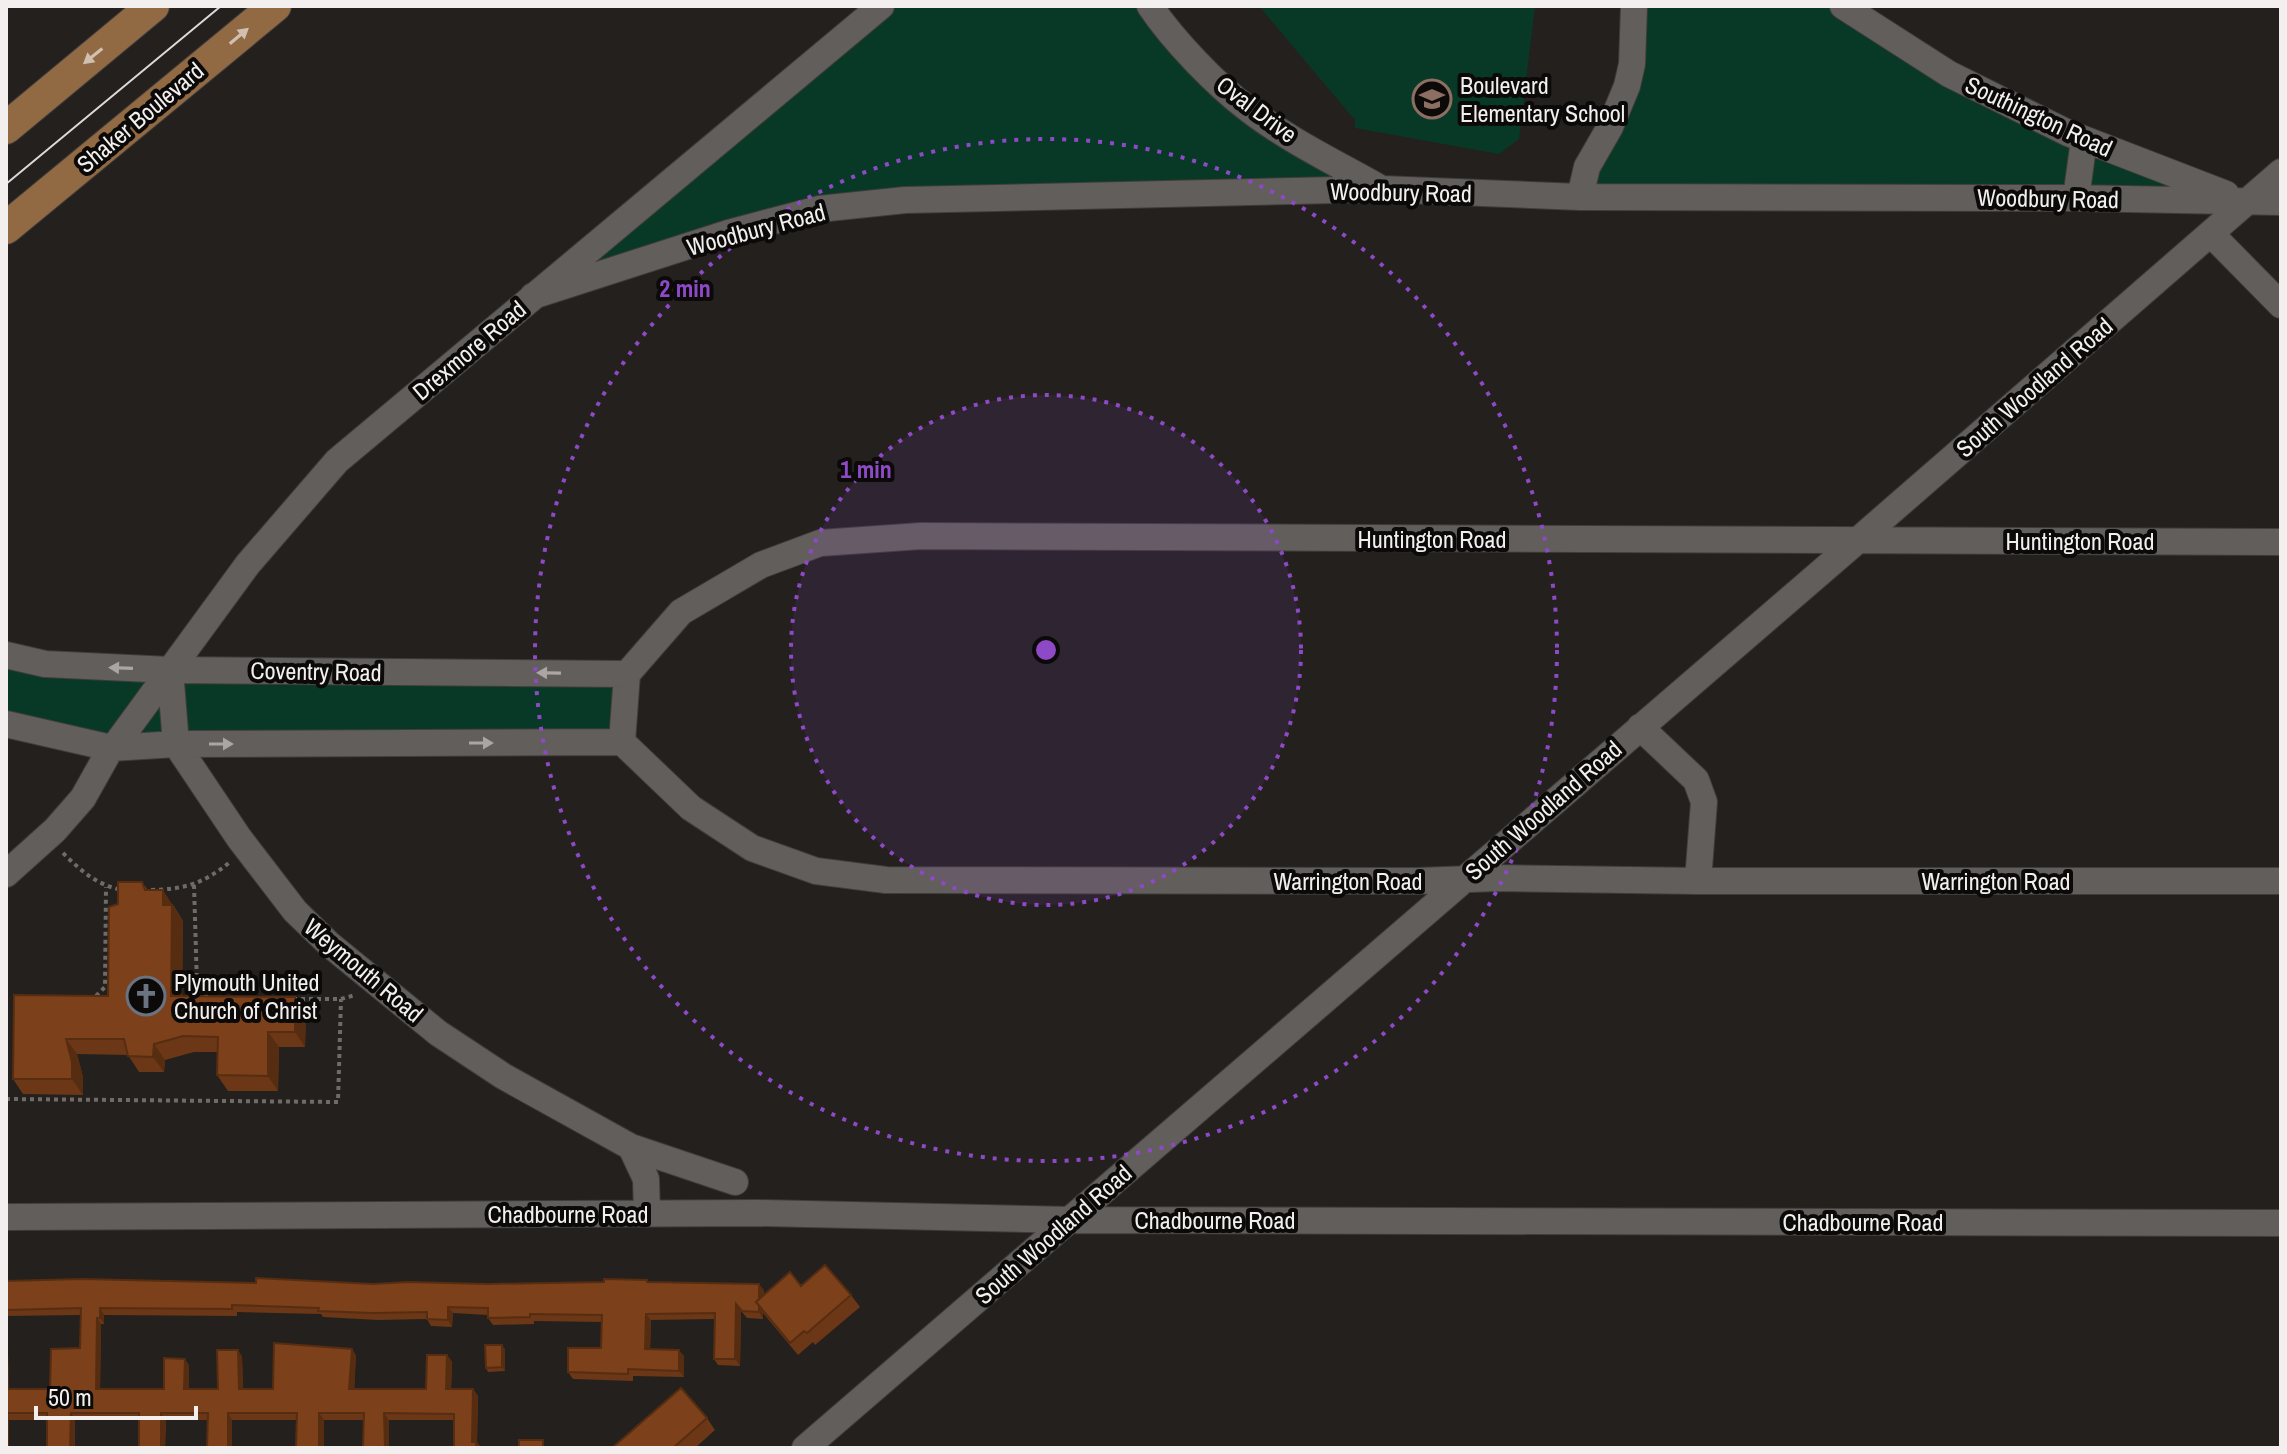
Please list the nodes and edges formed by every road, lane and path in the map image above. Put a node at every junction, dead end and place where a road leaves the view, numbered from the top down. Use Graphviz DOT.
graph roads {
  1 [pos="153,6"];
  2 [pos="275,6"];
  3 [pos="881,6"];
  4 [pos="1150,6"];
  5 [pos="1634,6"];
  6 [pos="1843,6"];
  7 [pos="6,128"];
  8 [pos="2084,140"];
  9 [pos="2281,172"];
  10 [pos="1382,189"];
  11 [pos="1580,197"];
  12 [pos="2076,198"];
  13 [pos="2247,202"];
  14 [pos="2281,202"];
  15 [pos="6,228"];
  16 [pos="2211,234"];
  17 [pos="533,296"];
  18 [pos="2281,305"];
  19 [pos="1857,541"];
  20 [pos="2281,542"];
  21 [pos="6,655"];
  22 [pos="170,670"];
  23 [pos="627,674"];
  24 [pos="6,724"];
  25 [pos="1640,727"];
  26 [pos="622,742"];
  27 [pos="176,744"];
  28 [pos="113,748"];
  29 [pos="61,852"];
  30 [pos="230,862"];
  31 [pos="6,874"];
  32 [pos="1461,881"];
  33 [pos="1698,881"];
  34 [pos="2281,881"];
  35 [pos="194,885"];
  36 [pos="106,887"];
  37 [pos="126,891"];
  38 [pos="141,891"];
  39 [pos="355,995"];
  40 [pos="283,999"];
  41 [pos="341,999"];
  42 [pos="89,1000"];
  43 [pos="210,1000"];
  44 [pos="6,1099"];
  45 [pos="631,1147"];
  46 [pos="735,1182"];
  47 [pos="647,1214"];
  48 [pos="6,1217"];
  49 [pos="1070,1220"];
  50 [pos="2281,1223"];
  51 [pos="805,1448"];
  1 -- 7 [label="main road, one-way"];
  15 -- 2 [label="main road, Shaker Boulevard, one-way"];
  3 -- 17 [label="street, Drexmore Road"];
  4 -- 10 [label="street, Oval Drive"];
  5 -- 11 [label="street"];
  6 -- 8 [label="street, Southington Road"];
  8 -- 12 [label="street"];
  8 -- 13 [label="street, Southington Road"];
  9 -- 13 [label="street, South Woodland Road"];
  10 -- 11 [label="street, Woodbury Road"];
  10 -- 17 [label="street, Woodbury Road"];
  11 -- 12 [label="street, Woodbury Road"];
  12 -- 13 [label="street, Woodbury Road"];
  13 -- 14 [label="street, Woodbury Road"];
  13 -- 16 [label="street, South Woodland Road"];
  16 -- 18 [label="street"];
  16 -- 19 [label="street, South Woodland Road"];
  17 -- 22 [label="street, Drexmore Road"];
  19 -- 20 [label="street, Huntington Road"];
  19 -- 23 [label="street, Huntington Road"];
  19 -- 25 [label="street, South Woodland Road"];
  22 -- 21 [label="street, Coventry Road, one-way"];
  23 -- 22 [label="street, Coventry Road, one-way"];
  22 -- 27 [label="street, Weymouth Road"];
  22 -- 28 [label="street, Drexmore Road"];
  23 -- 26 [label="street"];
  24 -- 28 [label="street"];
  25 -- 32 [label="street, South Woodland Road"];
  25 -- 33 [label="street"];
  27 -- 26 [label="street, one-way"];
  26 -- 32 [label="street, Warrington Road"];
  27 -- 28 [label="street"];
  27 -- 45 [label="street, Weymouth Road"];
  28 -- 31 [label="street, Drexmore Road"];
  29 -- 36 [label="path"];
  30 -- 35 [label="path"];
  32 -- 33 [label="street, Warrington Road"];
  32 -- 49 [label="street, South Woodland Road"];
  33 -- 34 [label="street, Warrington Road"];
  35 -- 38 [label="path"];
  35 -- 43 [label="path"];
  36 -- 37 [label="path"];
  36 -- 42 [label="path"];
  39 -- 41 [label="path"];
  40 -- 41 [label="path"];
  41 -- 44 [label="path"];
  45 -- 46 [label="street, Weymouth Road"];
  45 -- 47 [label="street"];
  47 -- 48 [label="street, Chadbourne Road"];
  47 -- 49 [label="street, Chadbourne Road"];
  49 -- 50 [label="street, Chadbourne Road"];
  49 -- 51 [label="street, South Woodland Road"];
}
